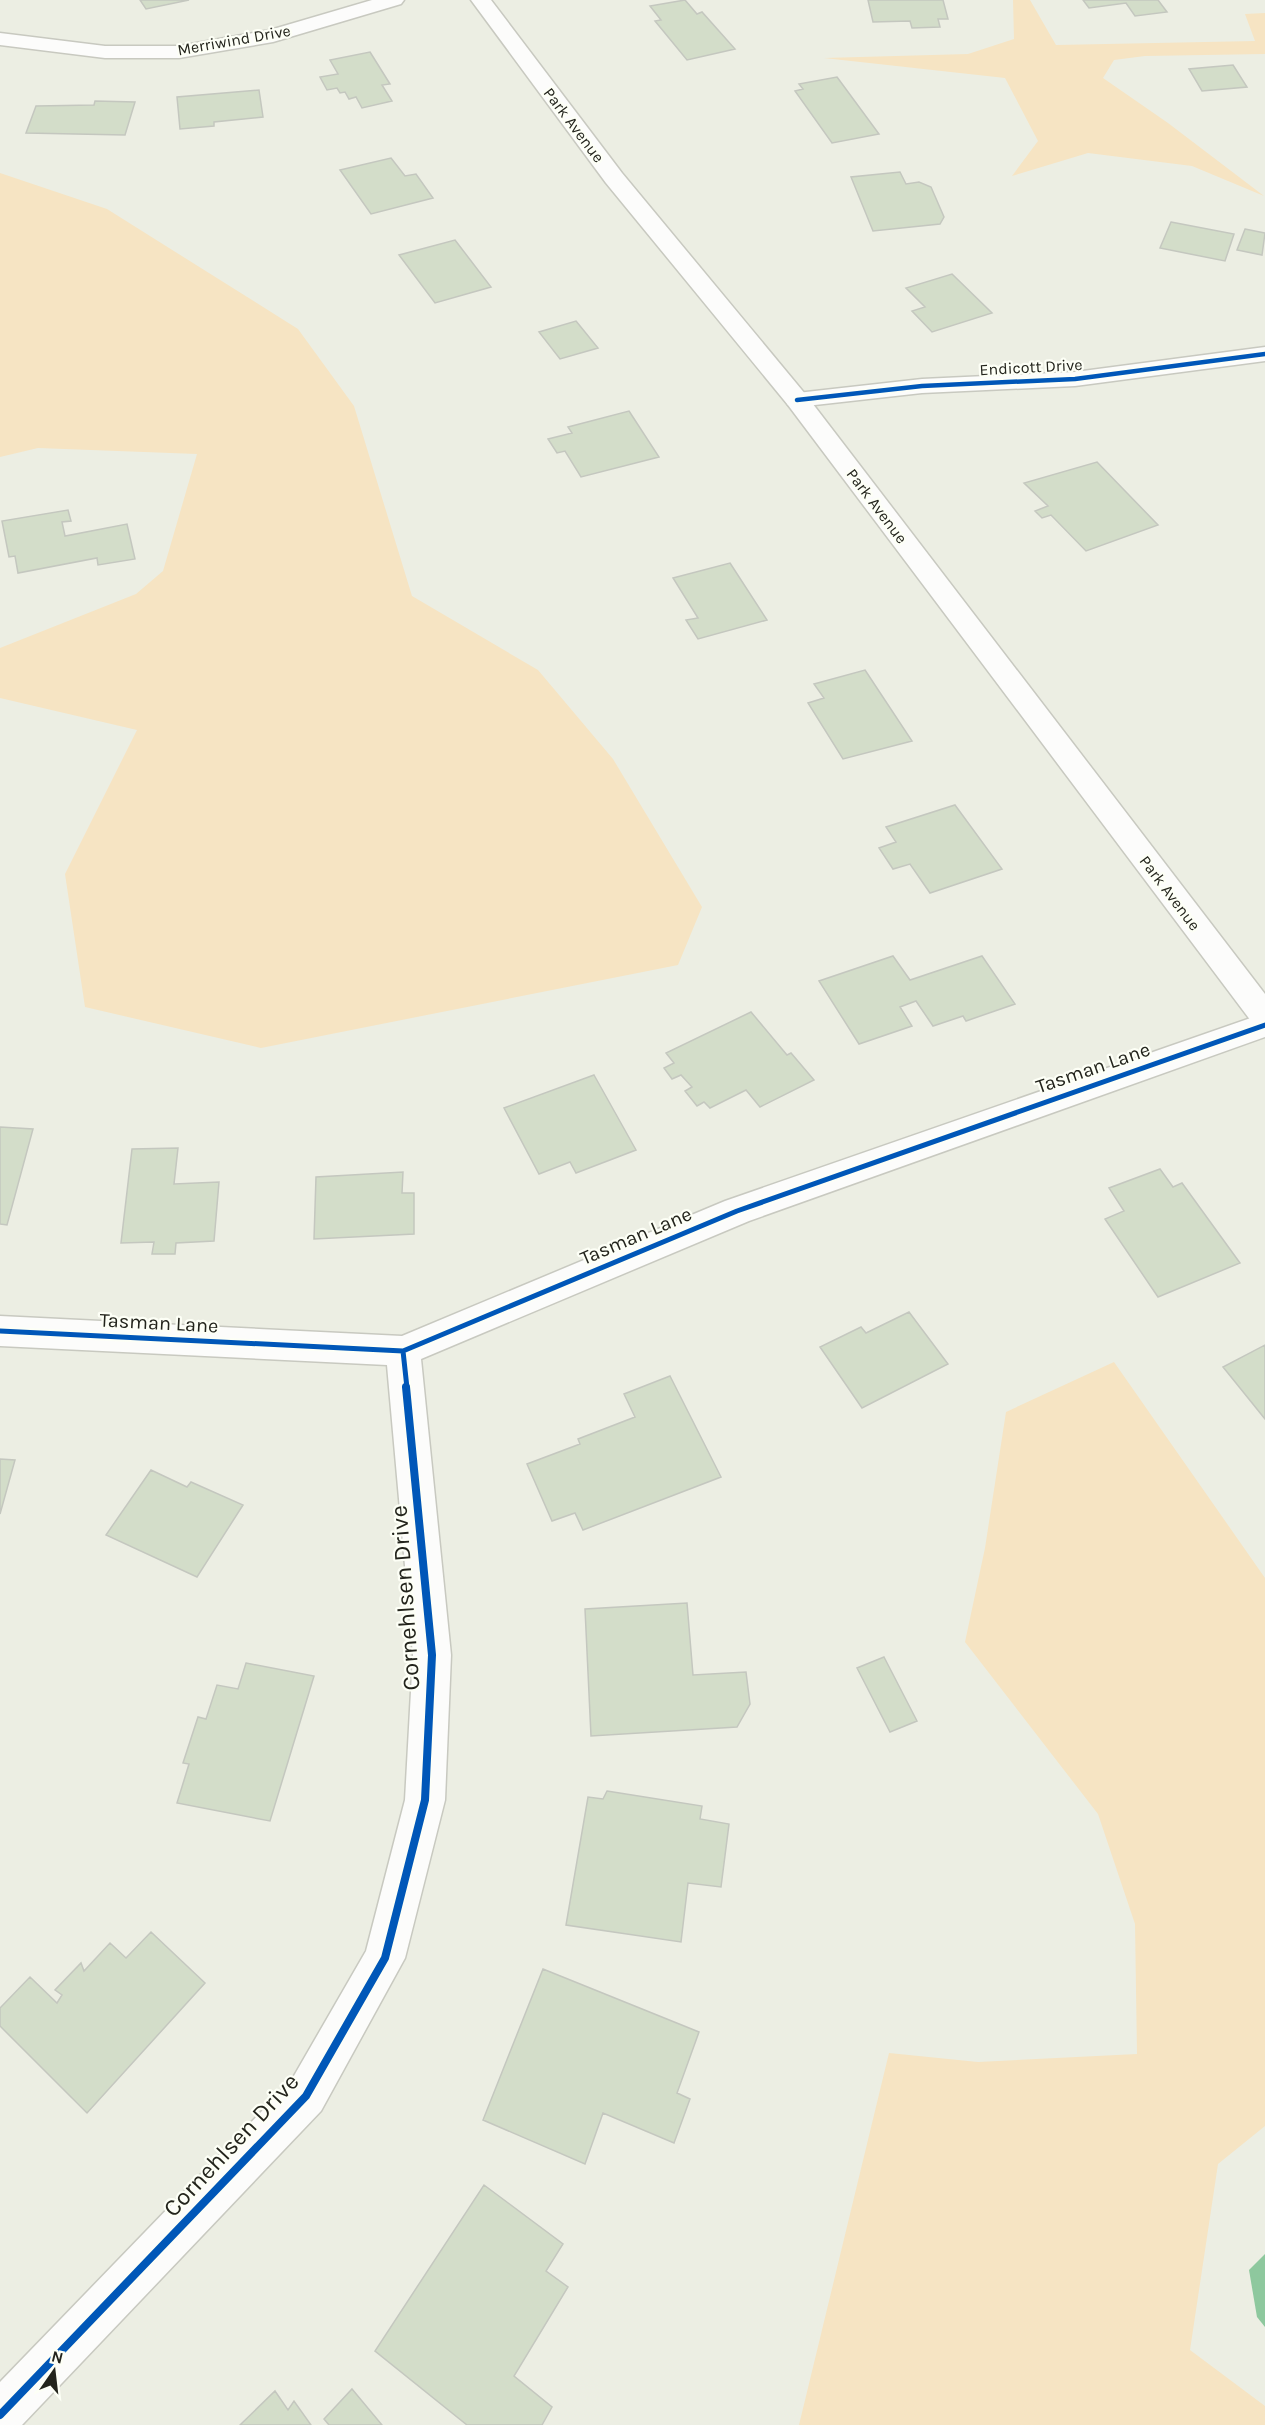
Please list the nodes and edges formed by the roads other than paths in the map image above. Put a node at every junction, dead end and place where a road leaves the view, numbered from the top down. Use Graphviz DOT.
graph roads {
  1 [pos="394,0"];
  2 [pos="481,0"];
  3 [pos="0,39"];
  4 [pos="1265,354"];
  5 [pos="797,400"];
  6 [pos="1265,1017"];
  7 [pos="1265,1025"];
  8 [pos="0,1331"];
  9 [pos="403,1351"];
  10 [pos="0,2415"];
  1 -- 3 [label="street, Merriwind Drive"];
  2 -- 5 [label="street, Park Avenue"];
  4 -- 5 [label="street, Endicott Drive"];
  5 -- 6 [label="street, Park Avenue"];
  7 -- 9 [label="street, Tasman Lane"];
  8 -- 9 [label="street, Tasman Lane"];
  9 -- 10 [label="street, Cornehlsen Drive"];
}
